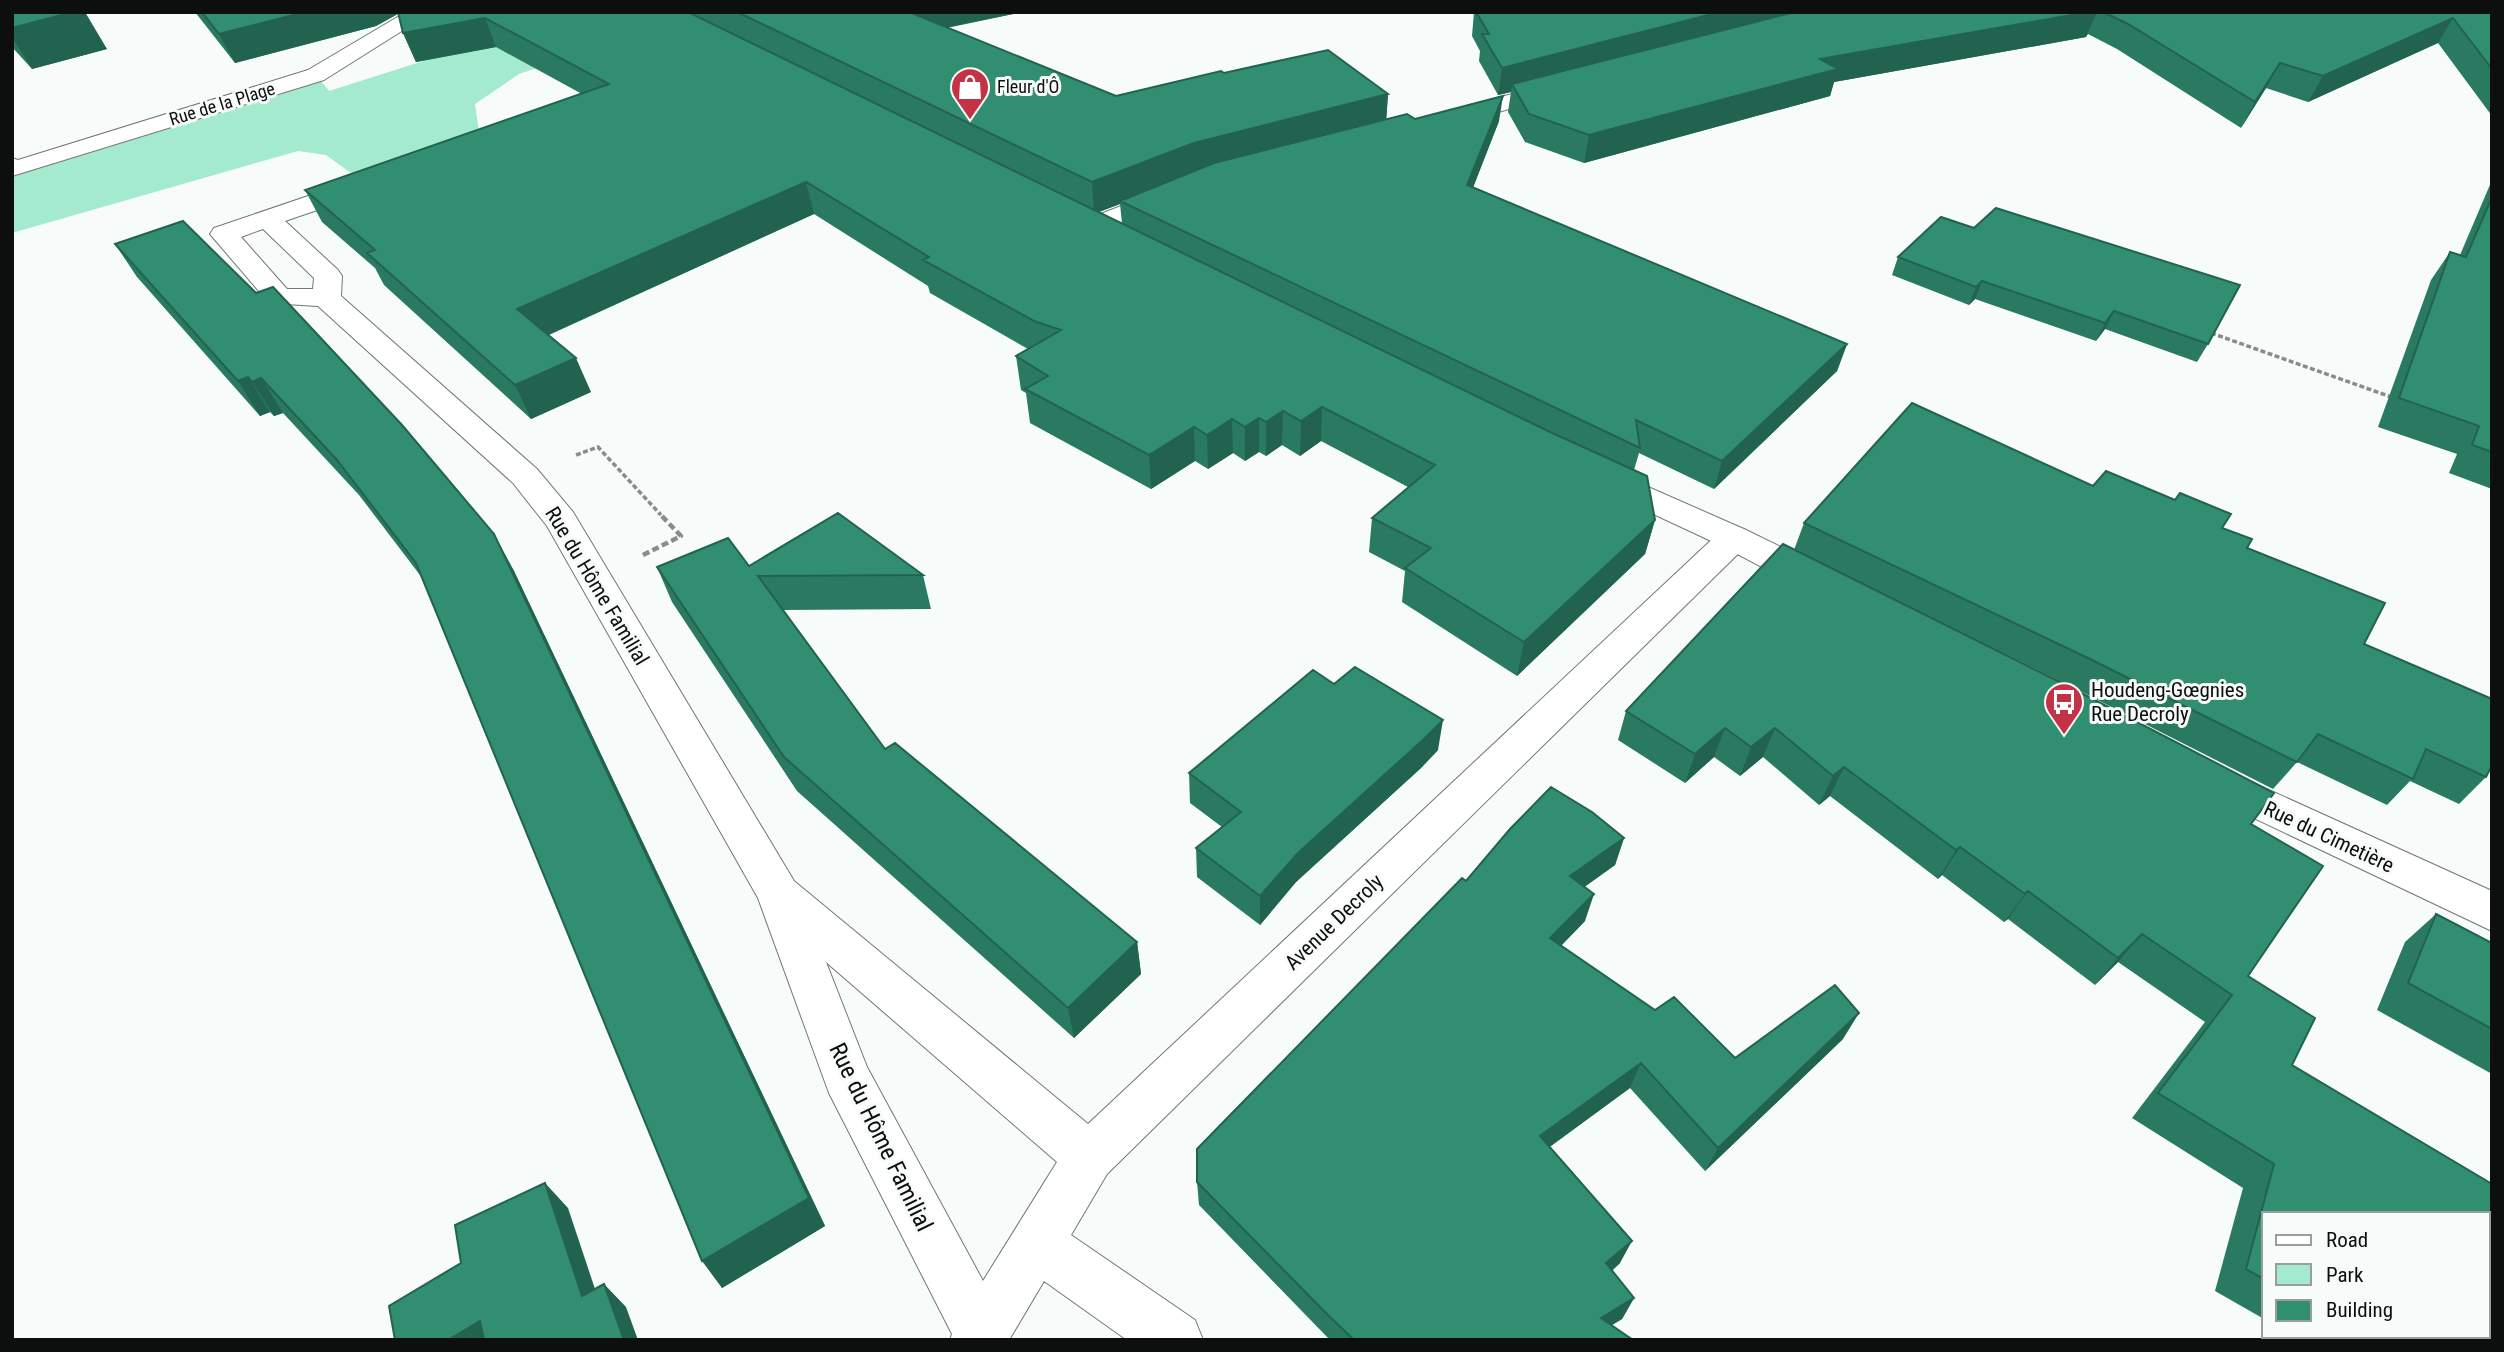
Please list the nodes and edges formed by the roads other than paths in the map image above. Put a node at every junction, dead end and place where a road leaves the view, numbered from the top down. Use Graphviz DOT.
graph roads {
  1 [pos="422,12"];
  2 [pos="1577,84"];
  3 [pos="1428,124"];
  4 [pos="13,168"];
  5 [pos="1192,187"];
  6 [pos="320,200"];
  7 [pos="267,218"];
  8 [pos="1131,245"];
  9 [pos="326,298"];
  10 [pos="1579,467"];
  11 [pos="1734,538"];
  12 [pos="1849,596"];
  13 [pos="2189,768"];
  14 [pos="778,894"];
  15 [pos="2492,912"];
  16 [pos="1089,1157"];
  17 [pos="1036,1242"];
  18 [pos="980,1337"];
  19 [pos="1175,1340"];
  1 -- 4 [label="street, Rue de la Plage"];
  2 -- 3 [label="street"];
  5 -- 8 [label="street"];
  6 -- 7 [label="street"];
  7 -- 9 [label="street"];
  7 -- 9 [label="street"];
  9 -- 14 [label="street, Rue du Hôme Familial"];
  10 -- 11 [label="street"];
  11 -- 12 [label="street"];
  11 -- 16 [label="street, Avenue Decroly"];
  13 -- 15 [label="street, Rue du Cimetière"];
  14 -- 16 [label="street, Rue du Hôme Familial"];
  14 -- 18 [label="street, Rue du Hôme Familial"];
  16 -- 17 [label="street, Avenue Decroly"];
  17 -- 18 [label="street, Avenue Decroly"];
  17 -- 19 [label="street"];
}
